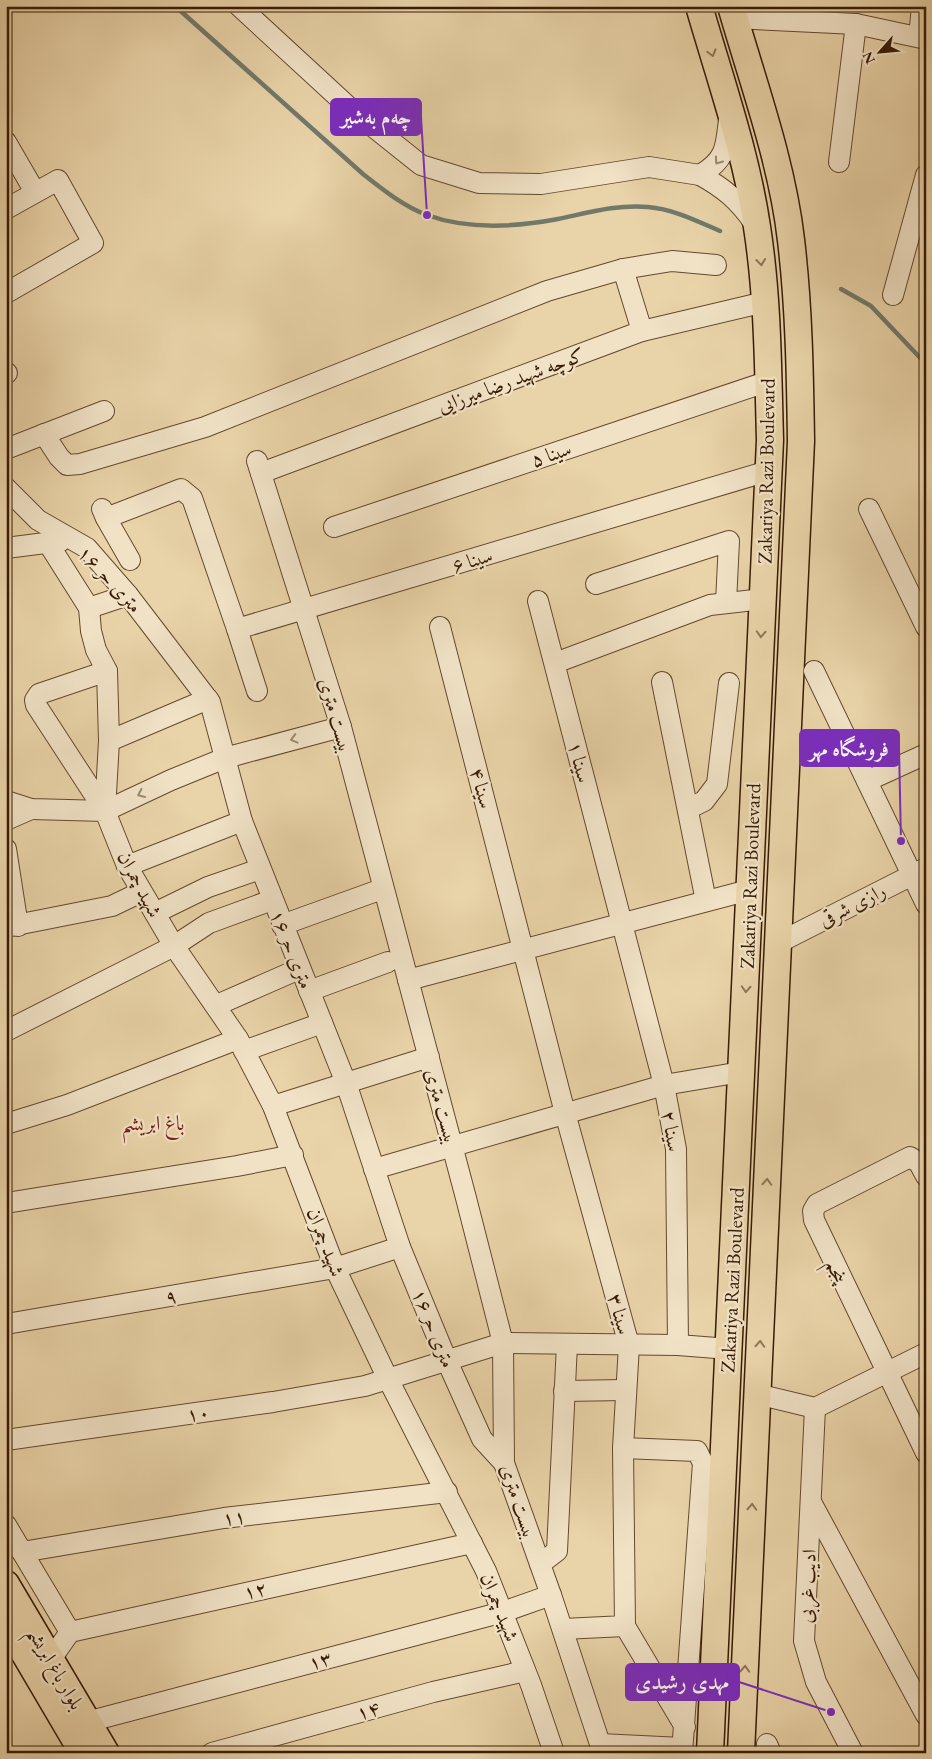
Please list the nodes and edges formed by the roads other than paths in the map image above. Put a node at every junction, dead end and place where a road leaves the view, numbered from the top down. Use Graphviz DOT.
graph roads {
  1 [pos="239,6"];
  2 [pos="699,6"];
  3 [pos="922,6"];
  4 [pos="733,12"];
  5 [pos="851,18"];
  6 [pos="922,38"];
  7 [pos="730,115"];
  8 [pos="6,142"];
  9 [pos="839,162"];
  10 [pos="926,174"];
  11 [pos="700,175"];
  12 [pos="35,192"];
  13 [pos="6,209"];
  14 [pos="757,227"];
  15 [pos="716,265"];
  16 [pos="623,269"];
  17 [pos="6,293"];
  18 [pos="894,295"];
  19 [pos="765,302"];
  20 [pos="642,331"];
  21 [pos="769,381"];
  22 [pos="104,411"];
  23 [pos="44,434"];
  24 [pos="6,448"];
  25 [pos="259,467"];
  26 [pos="768,471"];
  27 [pos="6,488"];
  28 [pos="869,509"];
  29 [pos="334,527"];
  30 [pos="73,540"];
  31 [pos="48,543"];
  32 [pos="6,548"];
  33 [pos="130,560"];
  34 [pos="596,584"];
  35 [pos="128,595"];
  36 [pos="762,599"];
  37 [pos="538,601"];
  38 [pos="726,603"];
  39 [pos="89,608"];
  40 [pos="304,610"];
  41 [pos="440,627"];
  42 [pos="926,627"];
  43 [pos="237,629"];
  44 [pos="555,663"];
  45 [pos="107,671"];
  46 [pos="814,671"];
  47 [pos="662,682"];
  48 [pos="729,683"];
  49 [pos="257,691"];
  50 [pos="208,699"];
  51 [pos="341,727"];
  52 [pos="109,741"];
  53 [pos="926,754"];
  54 [pos="225,758"];
  55 [pos="867,782"];
  56 [pos="6,801"];
  57 [pos="31,809"];
  58 [pos="688,809"];
  59 [pos="105,811"];
  60 [pos="6,820"];
  61 [pos="242,821"];
  62 [pos="6,849"];
  63 [pos="127,866"];
  64 [pos="260,869"];
  65 [pos="918,872"];
  66 [pos="382,889"];
  67 [pos="749,890"];
  68 [pos="142,892"];
  69 [pos="272,900"];
  70 [pos="706,901"];
  71 [pos="926,904"];
  72 [pos="155,913"];
  73 [pos="621,924"];
  74 [pos="282,925"];
  75 [pos="12,927"];
  76 [pos="748,941"];
  77 [pos="778,943"];
  78 [pos="174,946"];
  79 [pos="524,950"];
  80 [pos="388,962"];
  81 [pos="299,968"];
  82 [pos="408,980"];
  83 [pos="308,991"];
  84 [pos="217,1005"];
  85 [pos="322,1023"];
  86 [pos="6,1031"];
  87 [pos="241,1045"];
  88 [pos="429,1057"];
  89 [pos="741,1072"];
  90 [pos="346,1083"];
  91 [pos="664,1085"];
  92 [pos="272,1106"];
  93 [pos="565,1113"];
  94 [pos="6,1124"];
  95 [pos="452,1144"];
  96 [pos="293,1155"];
  97 [pos="374,1169"];
  98 [pos="926,1176"];
  99 [pos="6,1202"];
  100 [pos="400,1247"];
  101 [pos="335,1268"];
  102 [pos="6,1324"];
  103 [pos="502,1343"];
  104 [pos="567,1344"];
  105 [pos="629,1345"];
  106 [pos="678,1345"];
  107 [pos="729,1349"];
  108 [pos="926,1353"];
  109 [pos="447,1361"];
  110 [pos="886,1374"];
  111 [pos="388,1379"];
  112 [pos="625,1390"];
  113 [pos="564,1391"];
  114 [pos="758,1394"];
  115 [pos="815,1408"];
  116 [pos="6,1440"];
  117 [pos="623,1448"];
  118 [pos="926,1453"];
  119 [pos="504,1463"];
  120 [pos="712,1486"];
  121 [pos="447,1492"];
  122 [pos="811,1502"];
  123 [pos="6,1525"];
  124 [pos="472,1543"];
  125 [pos="22,1552"];
  126 [pos="540,1564"];
  127 [pos="6,1584"];
  128 [pos="551,1595"];
  129 [pos="502,1612"];
  130 [pos="6,1622"];
  131 [pos="625,1626"];
  132 [pos="563,1629"];
  133 [pos="70,1632"];
  134 [pos="525,1671"];
  135 [pos="51,1672"];
  136 [pos="75,1713"];
  137 [pos="926,1715"];
  138 [pos="684,1727"];
  139 [pos="711,1741"];
  140 [pos="601,1748"];
  141 [pos="682,1751"];
  142 [pos="83,1753"];
  143 [pos="106,1753"];
  144 [pos="212,1753"];
  145 [pos="554,1753"];
  146 [pos="741,1753"];
  147 [pos="853,1753"];
  1 -- 11 [label="street"];
  2 -- 7 [label="main road, Zakariya Razi Boulevard, one-way"];
  3 -- 6 [label="street"];
  4 -- 5 [label="street"];
  4 -- 77 [label="main road, Zakariya Razi Boulevard"];
  5 -- 6 [label="street"];
  5 -- 9 [label="street"];
  7 -- 11 [label="street, one-way"];
  7 -- 14 [label="main road, Zakariya Razi Boulevard"];
  8 -- 12 [label="street"];
  10 -- 18 [label="street"];
  11 -- 14 [label="street"];
  12 -- 13 [label="street"];
  12 -- 17 [label="street"];
  14 -- 19 [label="main road, Zakariya Razi Boulevard, one-way"];
  15 -- 16 [label="street"];
  16 -- 20 [label="street"];
  16 -- 23 [label="street"];
  19 -- 20 [label="street, کوچه شهید رضا میرزایی"];
  19 -- 21 [label="main road, Zakariya Razi Boulevard"];
  20 -- 25 [label="street, کوچه شهید رضا میرزایی"];
  21 -- 26 [label="main road, Zakariya Razi Boulevard"];
  21 -- 29 [label="street, سینا ۵"];
  22 -- 23 [label="street"];
  23 -- 24 [label="street"];
  25 -- 40 [label="street, بیست متری"];
  26 -- 36 [label="main road, Zakariya Razi Boulevard"];
  26 -- 40 [label="street, سینا ۶"];
  27 -- 30 [label="street, ۱۶ متری حر"];
  28 -- 42 [label="street"];
  30 -- 31 [label="street"];
  30 -- 35 [label="street, ۱۶ متری حر"];
  31 -- 32 [label="street"];
  31 -- 39 [label="street"];
  33 -- 43 [label="street"];
  34 -- 38 [label="street"];
  35 -- 39 [label="street"];
  35 -- 50 [label="street, ۱۶ متری حر"];
  36 -- 38 [label="street"];
  36 -- 67 [label="main road, Zakariya Razi Boulevard, one-way"];
  37 -- 44 [label="street, ۱ سینا"];
  38 -- 44 [label="street"];
  39 -- 45 [label="street"];
  40 -- 43 [label="street, سینا ۶"];
  40 -- 51 [label="street, بیست متری"];
  41 -- 79 [label="street, سینا ۴"];
  43 -- 49 [label="street"];
  44 -- 73 [label="street, ۱ سینا"];
  45 -- 52 [label="street"];
  45 -- 59 [label="street"];
  46 -- 55 [label="street"];
  47 -- 58 [label="street"];
  48 -- 58 [label="street"];
  50 -- 52 [label="street"];
  50 -- 54 [label="street, ۱۶ متری حر"];
  51 -- 54 [label="street, one-way"];
  51 -- 66 [label="street, بیست متری"];
  52 -- 59 [label="street"];
  53 -- 55 [label="street"];
  54 -- 59 [label="street, one-way"];
  54 -- 61 [label="street, ۱۶ متری حر"];
  55 -- 65 [label="street"];
  56 -- 57 [label="street"];
  57 -- 59 [label="street"];
  57 -- 60 [label="street"];
  58 -- 70 [label="street"];
  59 -- 63 [label="street, شهید چمران"];
  61 -- 63 [label="street"];
  61 -- 64 [label="street, ۱۶ متری حر"];
  62 -- 75 [label="street"];
  63 -- 68 [label="street, شهید چمران"];
  64 -- 69 [label="street, ۱۶ متری حر"];
  64 -- 72 [label="street"];
  65 -- 71 [label="street"];
  65 -- 77 [label="street, رازی شرقی"];
  66 -- 74 [label="street"];
  66 -- 82 [label="street, بیست متری"];
  67 -- 70 [label="street"];
  67 -- 76 [label="main road, Zakariya Razi Boulevard"];
  68 -- 72 [label="street, شهید چمران"];
  68 -- 75 [label="street"];
  69 -- 74 [label="street, ۱۶ متری حر"];
  69 -- 78 [label="street"];
  70 -- 73 [label="street"];
  72 -- 78 [label="street, شهید چمران"];
  73 -- 79 [label="street"];
  73 -- 91 [label="street, سینا ۲"];
  74 -- 81 [label="street, ۱۶ متری حر"];
  76 -- 77 [label="main road"];
  76 -- 89 [label="main road, Zakariya Razi Boulevard, one-way"];
  114 -- 77 [label="main road, Zakariya Razi Boulevard, one-way"];
  78 -- 84 [label="street, شهید چمران"];
  78 -- 86 [label="street"];
  79 -- 82 [label="street"];
  79 -- 93 [label="street, سینا ۳"];
  80 -- 83 [label="street"];
  81 -- 83 [label="street, ۱۶ متری حر"];
  81 -- 84 [label="street"];
  82 -- 88 [label="street, بیست متری"];
  83 -- 85 [label="street, ۱۶ متری حر"];
  84 -- 87 [label="street, شهید چمران"];
  85 -- 87 [label="street"];
  85 -- 90 [label="street, ۱۶ متری حر"];
  87 -- 92 [label="street, شهید چمران"];
  87 -- 94 [label="street"];
  88 -- 90 [label="street"];
  88 -- 95 [label="street, بیست متری"];
  89 -- 91 [label="street"];
  89 -- 107 [label="main road, Zakariya Razi Boulevard"];
  90 -- 92 [label="street"];
  90 -- 97 [label="street, ۱۶ متری حر"];
  91 -- 93 [label="street"];
  91 -- 106 [label="street, سینا ۲"];
  92 -- 96 [label="street, شهید چمران"];
  93 -- 95 [label="street"];
  93 -- 105 [label="street, سینا ۳"];
  95 -- 97 [label="street"];
  95 -- 103 [label="street, بیست متری"];
  96 -- 99 [label="street"];
  96 -- 101 [label="street, شهید چمران"];
  97 -- 100 [label="street, ۱۶ متری حر"];
  98 -- 110 [label="street, پنجم"];
  100 -- 101 [label="street, ۹"];
  100 -- 109 [label="street, ۱۶ متری حر"];
  101 -- 102 [label="street, ۹"];
  101 -- 111 [label="street, شهید چمران"];
  103 -- 104 [label="street, ۱۰"];
  103 -- 109 [label="street, ۱۰"];
  103 -- 119 [label="street, بیست متری"];
  104 -- 105 [label="street, ۱۰"];
  104 -- 113 [label="street"];
  105 -- 106 [label="street, ۱۰"];
  105 -- 112 [label="street, سینا ۳"];
  106 -- 107 [label="street, ۱۰"];
  107 -- 120 [label="main road, Zakariya Razi Boulevard"];
  108 -- 110 [label="street"];
  109 -- 111 [label="street, ۱۰"];
  109 -- 119 [label="street, ۱۶ متری حر"];
  110 -- 115 [label="street"];
  110 -- 118 [label="street, پنجم"];
  111 -- 116 [label="street, ۱۰"];
  111 -- 121 [label="street, شهید چمران"];
  112 -- 113 [label="street"];
  112 -- 117 [label="street, سینا ۳"];
  113 -- 126 [label="street"];
  114 -- 115 [label="street"];
  146 -- 114 [label="main road, Zakariya Razi Boulevard, one-way"];
  115 -- 122 [label="street, ادیب غربی"];
  117 -- 120 [label="street"];
  117 -- 131 [label="street, سینا ۳"];
  119 -- 126 [label="street, بیست متری"];
  120 -- 138 [label="street"];
  120 -- 139 [label="main road, Zakariya Razi Boulevard"];
  121 -- 124 [label="street, شهید چمران"];
  121 -- 125 [label="street, ۱۱"];
  122 -- 137 [label="street"];
  122 -- 147 [label="street, ادیب غربی"];
  123 -- 125 [label="street"];
  124 -- 129 [label="street, شهید چمران"];
  124 -- 133 [label="street, ۱۲"];
  125 -- 133 [label="street"];
  126 -- 128 [label="street, بیست متری"];
  127 -- 135 [label="main road, بلوار باغ ابریشم"];
  128 -- 129 [label="street, ۱۳"];
  128 -- 132 [label="street, بیست متری"];
  129 -- 134 [label="street, شهید چمران"];
  129 -- 136 [label="street, ۱۳"];
  130 -- 135 [label="main road, بلوار باغ ابریشم"];
  131 -- 132 [label="street"];
  131 -- 138 [label="street"];
  132 -- 140 [label="street, بیست متری"];
  133 -- 135 [label="street"];
  134 -- 144 [label="street, ۱۴"];
  134 -- 145 [label="street, شهید چمران"];
  135 -- 136 [label="main road, بلوار باغ ابریشم"];
  136 -- 142 [label="main road, بلوار باغ ابریشم"];
  136 -- 143 [label="main road, بلوار باغ ابریشم"];
  138 -- 139 [label="street"];
  138 -- 141 [label="street"];
  140 -- 141 [label="street"];
}
